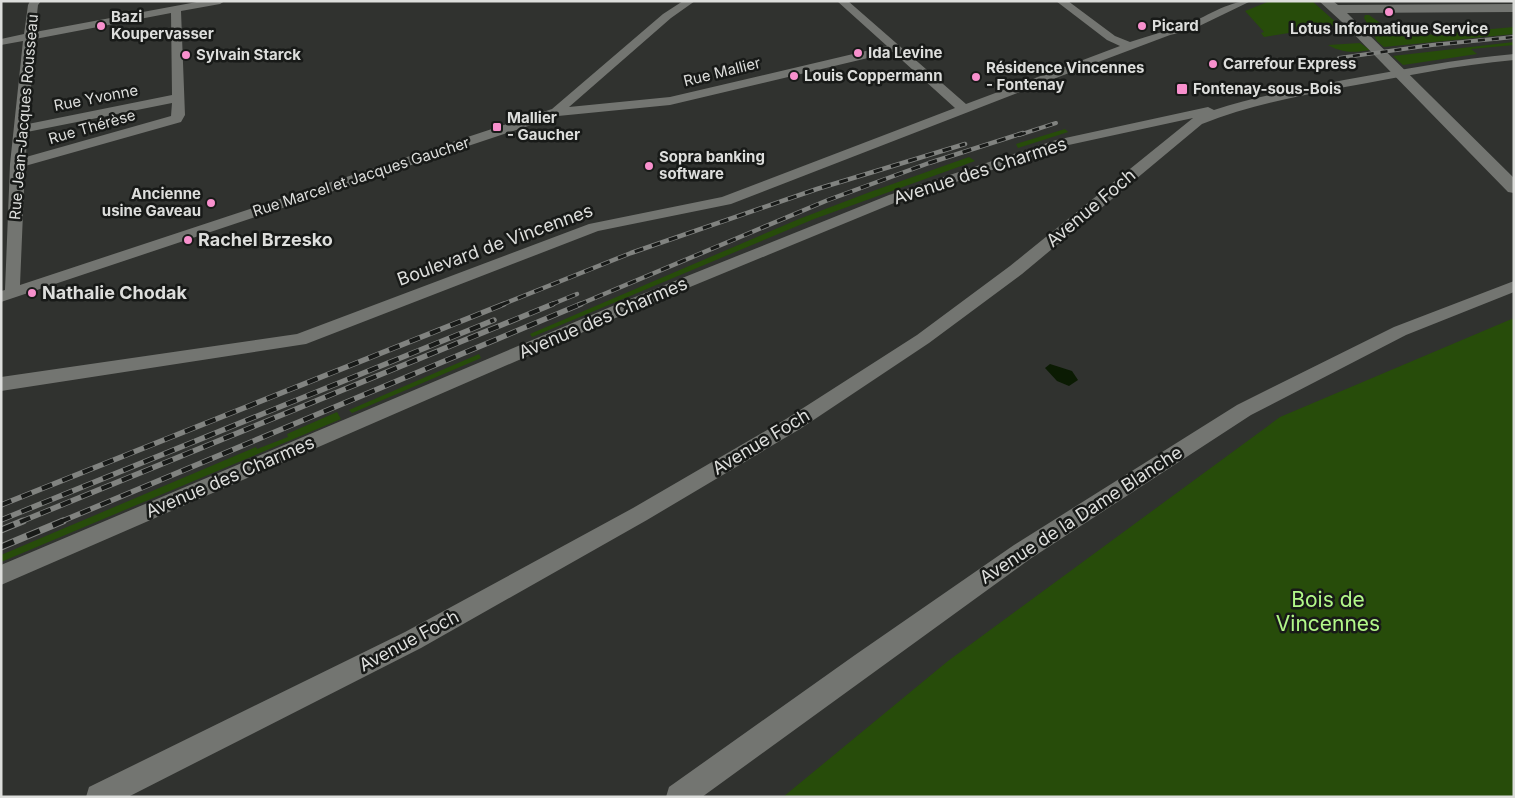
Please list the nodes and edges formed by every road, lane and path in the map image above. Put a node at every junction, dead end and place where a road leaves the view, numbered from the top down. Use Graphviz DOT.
graph roads {
  1 [pos="36,1"];
  2 [pos="220,1"];
  3 [pos="690,1"];
  4 [pos="842,1"];
  5 [pos="1062,1"];
  6 [pos="1246,1"];
  7 [pos="1330,5"];
  8 [pos="1514,8"];
  9 [pos="176,10"];
  10 [pos="1210,16"];
  11 [pos="29,36"];
  12 [pos="1,42"];
  13 [pos="1132,47"];
  14 [pos="894,48"];
  15 [pos="1514,56"];
  16 [pos="1396,68"];
  17 [pos="178,98"];
  18 [pos="964,109"];
  19 [pos="1221,111"];
  20 [pos="556,112"];
  21 [pos="176,119"];
  22 [pos="1166,120"];
  23 [pos="20,130"];
  24 [pos="1185,130"];
  25 [pos="17,164"];
  26 [pos="1514,188"];
  27 [pos="1514,286"];
  28 [pos="7,295"];
  29 [pos="1,384"];
  30 [pos="1,575"];
  31 [pos="99,797"];
  32 [pos="679,797"];
  1 -- 11 [label="street, Rue Jean-Jacques Rousseau"];
  2 -- 9 [label="street"];
  3 -- 20 [label="street, Rue Marcel et Jacques Gaucher"];
  4 -- 14 [label="street"];
  5 -- 13 [label="street"];
  6 -- 10 [label="street"];
  7 -- 8 [label="street"];
  7 -- 16 [label="street"];
  9 -- 11 [label="street"];
  9 -- 17 [label="street"];
  10 -- 13 [label="street, Boulevard de Vincennes"];
  11 -- 12 [label="street"];
  11 -- 23 [label="street, Rue Jean-Jacques Rousseau"];
  13 -- 18 [label="street, Boulevard de Vincennes"];
  14 -- 18 [label="street"];
  14 -- 20 [label="street, Rue Mallier"];
  15 -- 16 [label="street, Avenue Foch"];
  16 -- 19 [label="street, Avenue Foch"];
  16 -- 26 [label="street"];
  17 -- 21 [label="street"];
  17 -- 23 [label="street, Rue Yvonne"];
  18 -- 29 [label="street, Boulevard de Vincennes"];
  19 -- 22 [label="street, Avenue des Charmes"];
  19 -- 24 [label="street, Avenue Foch"];
  20 -- 28 [label="street, Rue Marcel et Jacques Gaucher"];
  21 -- 25 [label="street, Rue Thérèse"];
  22 -- 24 [label="street"];
  22 -- 30 [label="street, Avenue des Charmes"];
  23 -- 25 [label="street, Rue Jean-Jacques Rousseau"];
  24 -- 31 [label="street, Avenue Foch"];
  25 -- 28 [label="street, Rue Jean-Jacques Rousseau"];
  27 -- 32 [label="street, Avenue de la Dame Blanche"];
}
